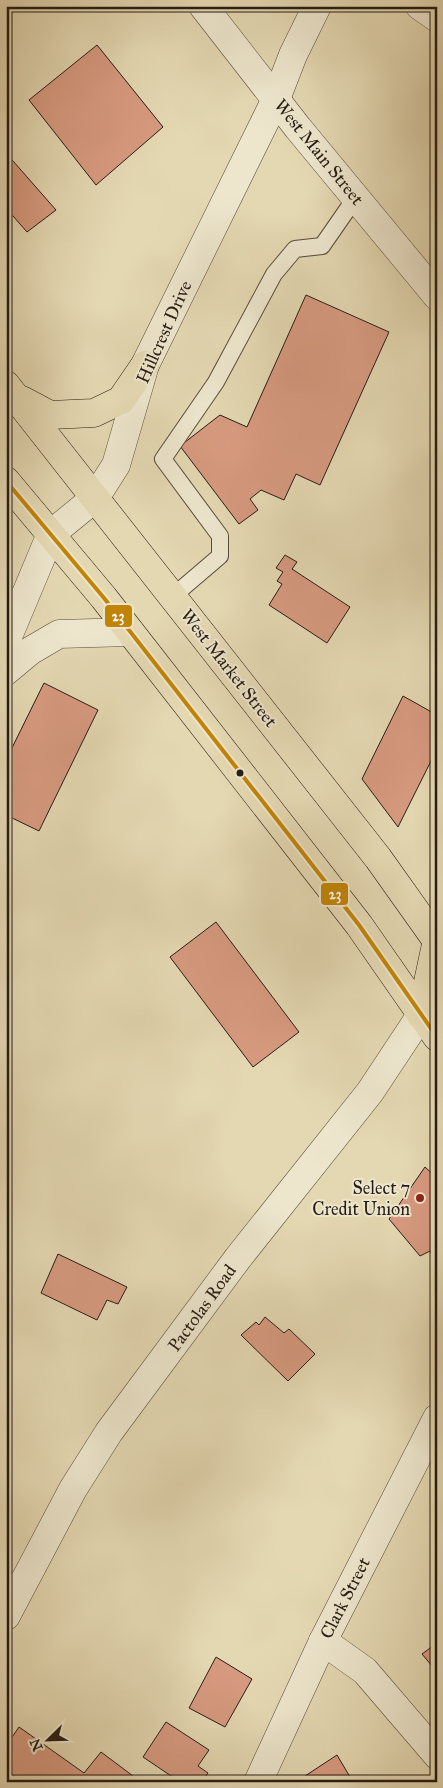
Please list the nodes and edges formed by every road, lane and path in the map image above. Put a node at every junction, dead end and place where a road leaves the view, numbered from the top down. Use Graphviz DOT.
graph roads {
  1 [pos="203,6"];
  2 [pos="317,6"];
  3 [pos="420,6"];
  4 [pos="437,18"];
  5 [pos="276,99"];
  6 [pos="356,197"];
  7 [pos="437,296"];
  8 [pos="145,365"];
  9 [pos="12,392"];
  10 [pos="8,488"];
  11 [pos="95,498"];
  12 [pos="51,534"];
  13 [pos="172,597"];
  14 [pos="9,632"];
  15 [pos="130,632"];
  16 [pos="6,670"];
  17 [pos="437,941"];
  18 [pos="429,1005"];
  19 [pos="437,1037"];
  20 [pos="437,1418"];
  21 [pos="6,1616"];
  22 [pos="323,1641"];
  23 [pos="437,1755"];
  24 [pos="258,1782"];
  1 -- 5 [label="street, West Main Street"];
  2 -- 5 [label="street, Hillcrest Drive"];
  3 -- 4 [label="street"];
  5 -- 6 [label="street, West Main Street"];
  5 -- 8 [label="street, Hillcrest Drive"];
  6 -- 7 [label="street, West Main Street"];
  6 -- 13 [label="lane"];
  8 -- 9 [label="main road"];
  8 -- 11 [label="street, Hillcrest Drive"];
  9 -- 11 [label="main road, West Market Street"];
  10 -- 12 [label="main road"];
  11 -- 12 [label="street, Hillcrest Drive"];
  11 -- 13 [label="main road, West Market Street"];
  12 -- 14 [label="street, Hillcrest Drive"];
  12 -- 15 [label="main road"];
  13 -- 17 [label="main road, West Market Street"];
  15 -- 16 [label="street"];
  15 -- 18 [label="main road"];
  17 -- 18 [label="main road"];
  18 -- 19 [label="main road"];
  18 -- 21 [label="street, Pactolas Road"];
  20 -- 22 [label="street, Clark Street"];
  22 -- 23 [label="street"];
  22 -- 24 [label="street, Clark Street"];
}
